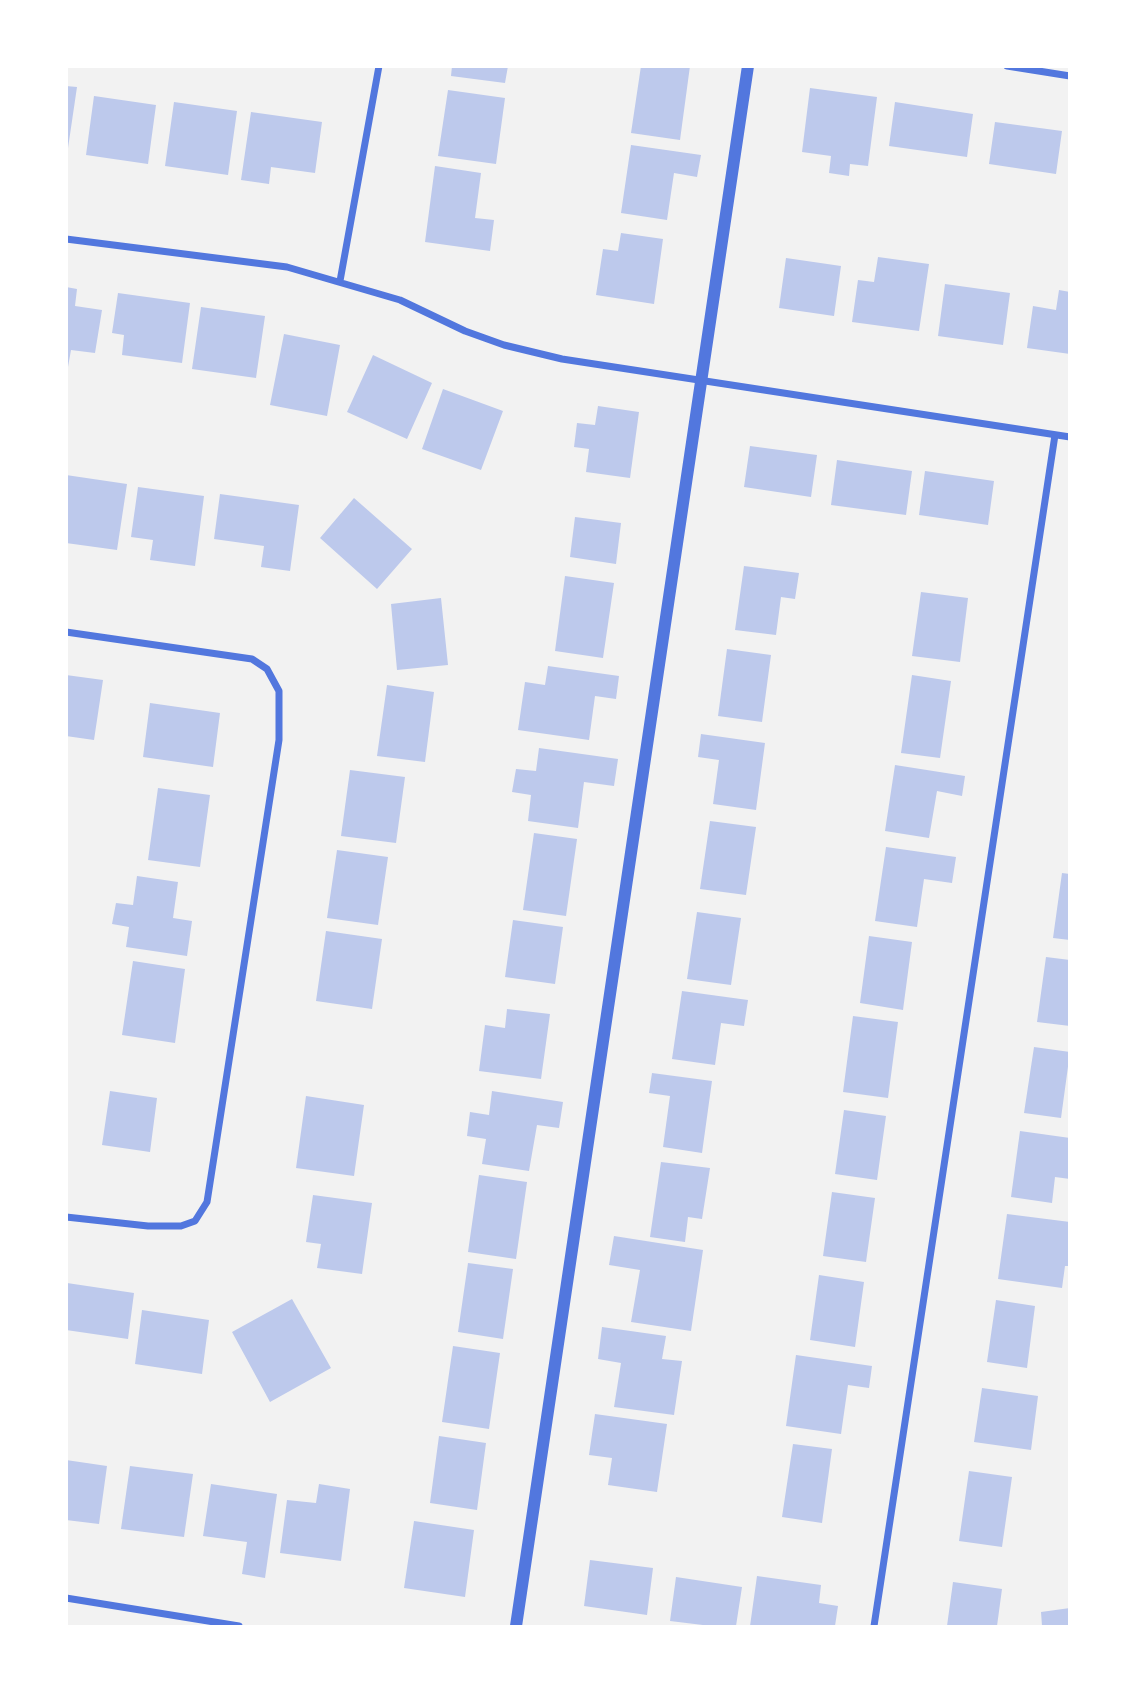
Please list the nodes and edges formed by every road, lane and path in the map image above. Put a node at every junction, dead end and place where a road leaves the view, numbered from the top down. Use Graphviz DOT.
graph roads {
  1 [pos="379,66"];
  2 [pos="748,66"];
  3 [pos="1007,66"];
  4 [pos="1069,76"];
  5 [pos="66,239"];
  6 [pos="340,281"];
  7 [pos="701,381"];
  8 [pos="1055,435"];
  9 [pos="1069,437"];
  10 [pos="66,632"];
  11 [pos="66,1217"];
  12 [pos="66,1598"];
  13 [pos="239,1626"];
  14 [pos="516,1626"];
  15 [pos="874,1626"];
  1 -- 6 [label="street"];
  2 -- 7 [label="street"];
  3 -- 4 [label="street"];
  5 -- 6 [label="street"];
  6 -- 7 [label="street"];
  7 -- 8 [label="street"];
  7 -- 14 [label="street"];
  8 -- 9 [label="street"];
  8 -- 15 [label="street"];
  10 -- 11 [label="street"];
  12 -- 13 [label="street"];
}
